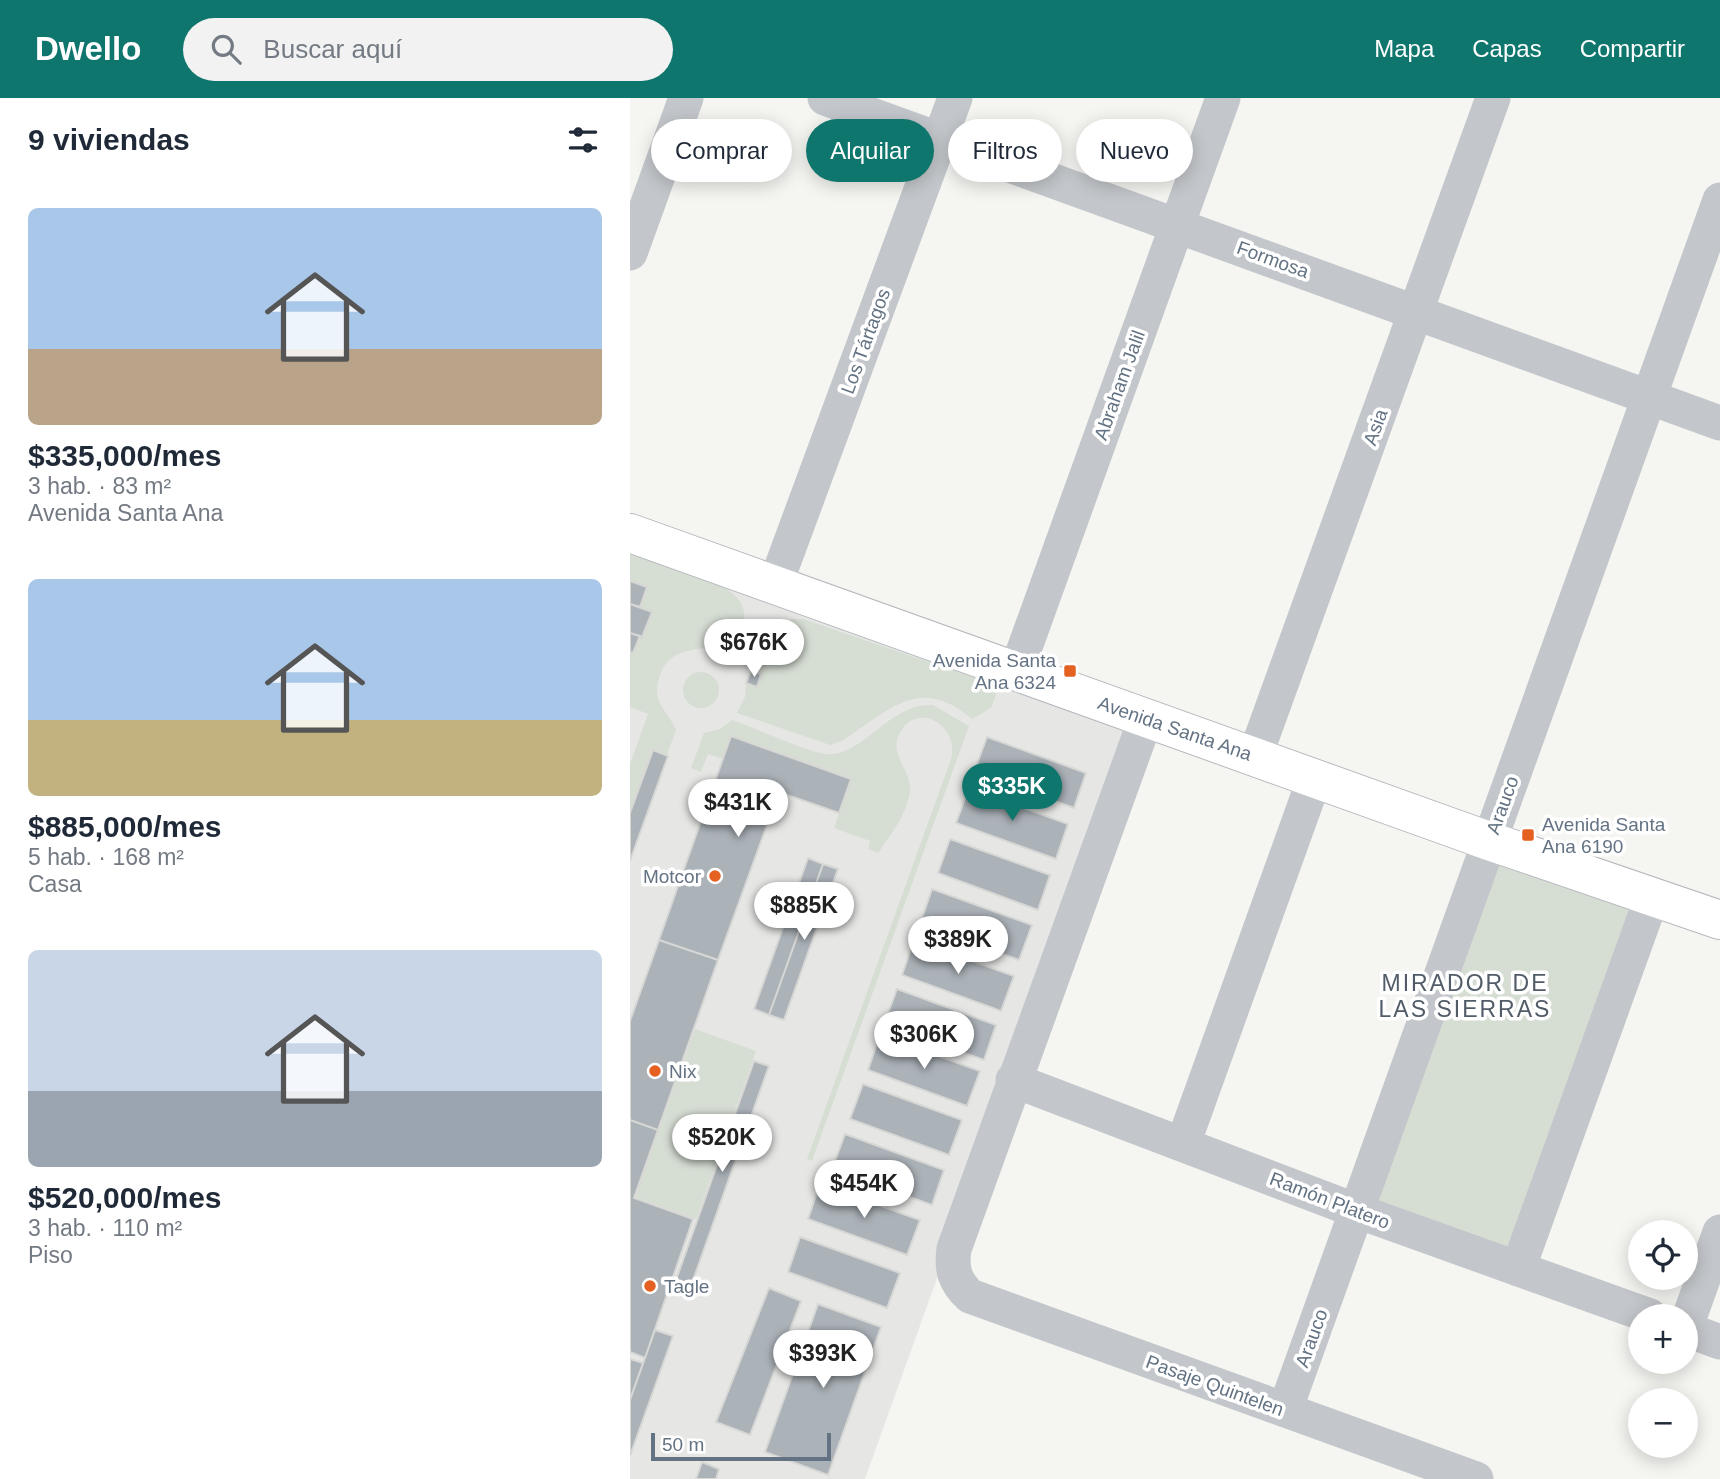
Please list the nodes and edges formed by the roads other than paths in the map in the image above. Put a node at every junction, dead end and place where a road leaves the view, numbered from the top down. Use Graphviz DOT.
graph roads {
  1 [pos="687,98"];
  2 [pos="825,98"];
  3 [pos="955,98"];
  4 [pos="1223,98"];
  5 [pos="1493,98"];
  6 [pos="939,139"];
  7 [pos="1720,200"];
  8 [pos="1177,225"];
  9 [pos="630,253"];
  10 [pos="1417,311"];
  11 [pos="1650,395"];
  12 [pos="1720,423"];
  13 [pos="630,534"];
  14 [pos="775,585"];
  15 [pos="1016,672"];
  16 [pos="1146,718"];
  17 [pos="1255,756"];
  18 [pos="1315,777"];
  19 [pos="1489,841"];
  20 [pos="1652,897"];
  21 [pos="1720,920"];
  22 [pos="1013,1080"];
  23 [pos="1183,1144"];
  24 [pos="1357,1211"];
  25 [pos="1720,1232"];
  26 [pos="1518,1269"];
  27 [pos="1694,1304"];
  28 [pos="1628,1308"];
  29 [pos="1698,1334"];
  30 [pos="1720,1342"];
  31 [pos="1285,1410"];
  32 [pos="1476,1479"];
  1 -- 9 [label="street"];
  2 -- 6 [label="street, Formosa"];
  3 -- 6 [label="street, Los Tártagos"];
  4 -- 8 [label="street, Abraham Jalil"];
  5 -- 10 [label="street, Asia"];
  6 -- 8 [label="street, Formosa"];
  6 -- 14 [label="street, Los Tártagos"];
  7 -- 11 [label="street, Arauco"];
  8 -- 10 [label="street, Formosa"];
  8 -- 15 [label="street, Abraham Jalil"];
  10 -- 11 [label="street, Formosa"];
  10 -- 17 [label="street, Asia"];
  11 -- 12 [label="street, Formosa"];
  11 -- 19 [label="street, Arauco"];
  13 -- 14 [label="main road, Avenida Santa Ana"];
  14 -- 15 [label="main road, Avenida Santa Ana"];
  15 -- 16 [label="main road, Avenida Santa Ana"];
  16 -- 17 [label="main road, Avenida Santa Ana"];
  16 -- 22 [label="street"];
  17 -- 18 [label="main road, Avenida Santa Ana"];
  18 -- 19 [label="main road, Avenida Santa Ana"];
  18 -- 23 [label="street"];
  19 -- 20 [label="main road, Avenida Santa Ana"];
  19 -- 24 [label="street, Arauco"];
  20 -- 21 [label="main road, Avenida Santa Ana"];
  20 -- 26 [label="street"];
  22 -- 23 [label="street, Ramón Platero"];
  22 -- 31 [label="street, Pasaje Quintelen"];
  23 -- 24 [label="street, Ramón Platero"];
  24 -- 26 [label="street, Ramón Platero"];
  24 -- 31 [label="street, Arauco"];
  25 -- 27 [label="street"];
  26 -- 28 [label="street, Ramón Platero"];
  29 -- 30 [label="street"];
  31 -- 32 [label="street, Pasaje Quintelen"];
}
